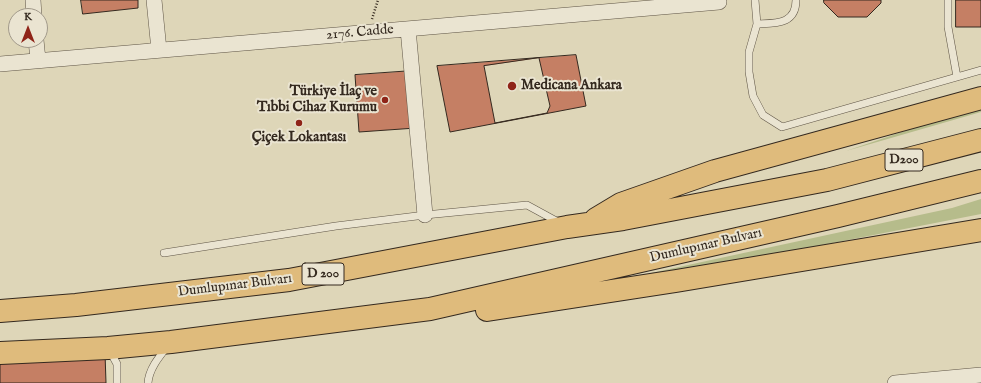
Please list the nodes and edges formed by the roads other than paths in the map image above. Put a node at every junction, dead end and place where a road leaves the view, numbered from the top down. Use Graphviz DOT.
graph roads {
  1 [pos="154,0"];
  2 [pos="755,0"];
  3 [pos="796,0"];
  4 [pos="948,0"];
  5 [pos="715,1"];
  6 [pos="757,24"];
  7 [pos="408,29"];
  8 [pos="37,48"];
  9 [pos="159,50"];
  10 [pos="38,60"];
  11 [pos="0,64"];
  12 [pos="981,70"];
  13 [pos="957,77"];
  14 [pos="981,98"];
  15 [pos="981,140"];
  16 [pos="981,181"];
  17 [pos="425,215"];
  18 [pos="577,226"];
  19 [pos="981,230"];
  20 [pos="164,254"];
  21 [pos="430,309"];
  22 [pos="0,311"];
  23 [pos="171,342"];
  24 [pos="108,348"];
  25 [pos="0,353"];
  26 [pos="981,375"];
  27 [pos="117,383"];
  28 [pos="148,383"];
  29 [pos="895,383"];
  1 -- 9 [label="street"];
  2 -- 6 [label="lane"];
  3 -- 6 [label="lane"];
  4 -- 13 [label="lane"];
  5 -- 7 [label="street, 2176. Cadde"];
  6 -- 13 [label="lane"];
  7 -- 9 [label="street, 2176. Cadde"];
  7 -- 17 [label="street"];
  8 -- 10 [label="street"];
  9 -- 10 [label="street, 2176. Cadde"];
  10 -- 11 [label="street, 2176. Cadde"];
  12 -- 13 [label="lane"];
  14 -- 18 [label="highway, Dumlupınar Bulvarı"];
  15 -- 18 [label="highway, Dumlupınar Bulvarı / D200"];
  16 -- 21 [label="highway, Dumlupınar Bulvarı"];
  17 -- 18 [label="lane"];
  17 -- 20 [label="lane"];
  18 -- 22 [label="highway, Dumlupınar Bulvarı / D 200"];
  19 -- 21 [label="highway, Dumlupınar Bulvarı"];
  21 -- 23 [label="highway, Dumlupınar Bulvarı"];
  23 -- 24 [label="highway, Dumlupınar Bulvarı"];
  23 -- 28 [label="lane"];
  24 -- 25 [label="highway, Dumlupınar Bulvarı"];
  24 -- 27 [label="lane"];
  26 -- 29 [label="street"];
}
